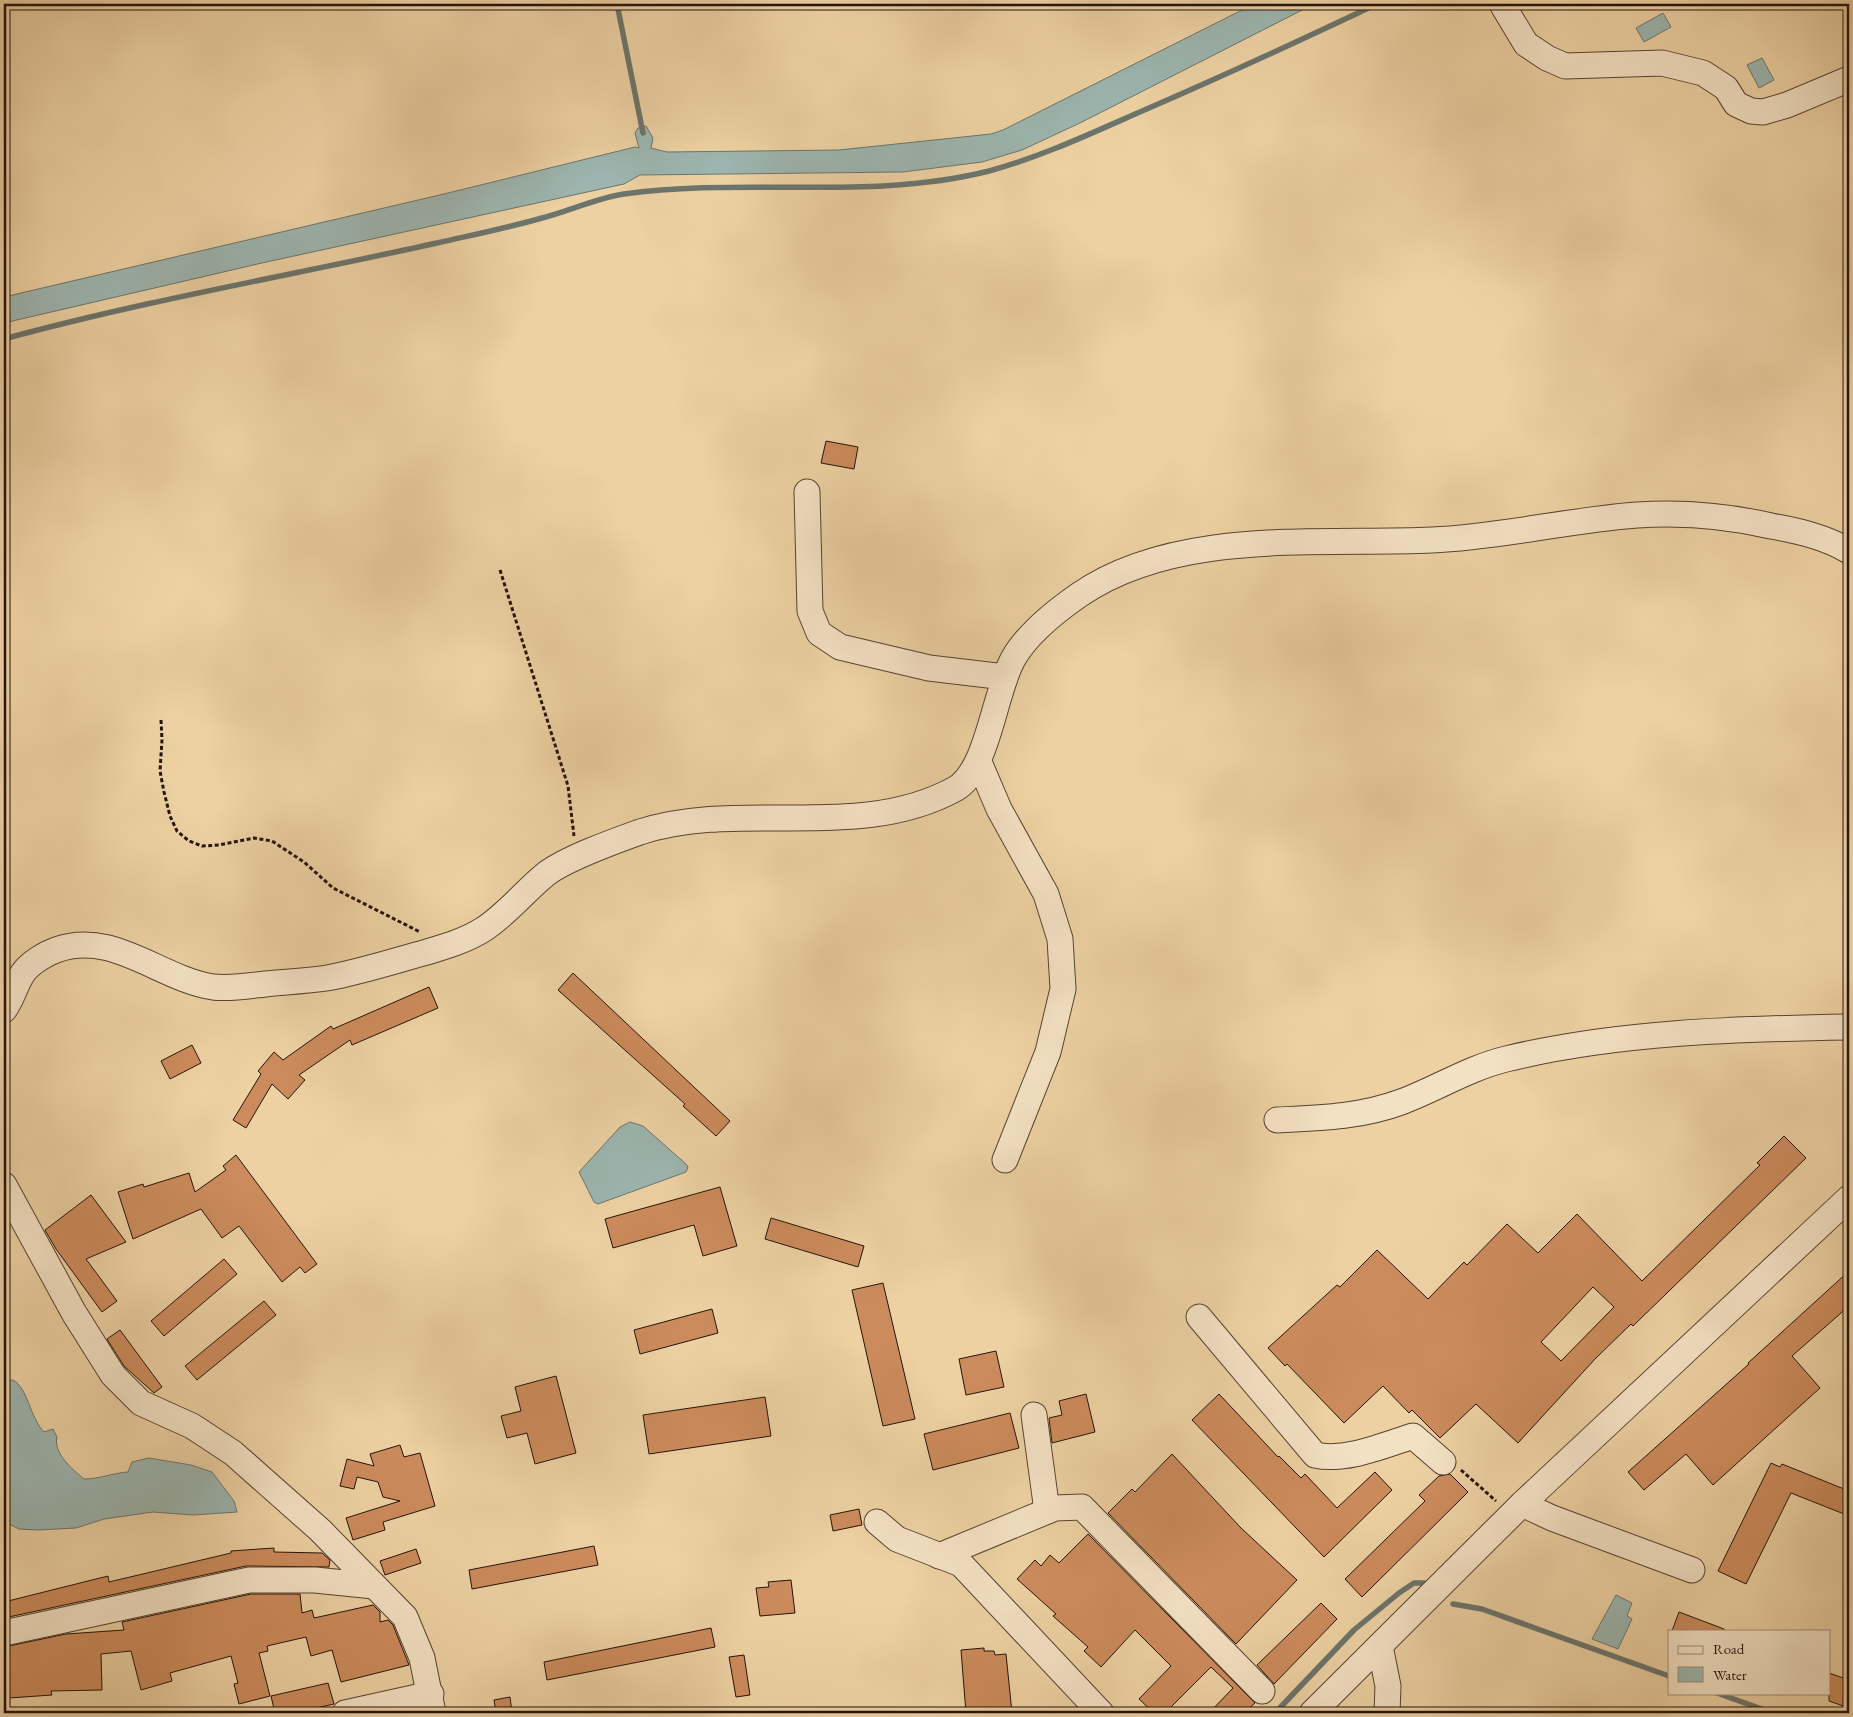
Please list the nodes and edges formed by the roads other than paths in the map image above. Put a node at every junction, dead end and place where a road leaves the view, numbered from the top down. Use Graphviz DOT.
graph roads {
  1 [pos="1502,4"];
  2 [pos="1849,79"];
  3 [pos="807,492"];
  4 [pos="1849,551"];
  5 [pos="1006,677"];
  6 [pos="979,762"];
  7 [pos="4,1010"];
  8 [pos="1849,1027"];
  9 [pos="1277,1120"];
  10 [pos="1006,1160"];
  11 [pos="4,1186"];
  12 [pos="1849,1198"];
  13 [pos="1199,1317"];
  14 [pos="1034,1415"];
  15 [pos="1443,1462"];
  16 [pos="1516,1509"];
  17 [pos="1047,1511"];
  18 [pos="876,1522"];
  19 [pos="939,1556"];
  20 [pos="1692,1570"];
  21 [pos="374,1586"];
  22 [pos="4,1633"];
  23 [pos="1380,1646"];
  24 [pos="1262,1691"];
  25 [pos="432,1704"];
  26 [pos="345,1713"];
  27 [pos="1101,1713"];
  28 [pos="1312,1713"];
  29 [pos="1387,1713"];
  1 -- 2 [label="street"];
  3 -- 5 [label="street"];
  4 -- 5 [label="street"];
  5 -- 6 [label="street"];
  6 -- 7 [label="street"];
  6 -- 10 [label="street"];
  8 -- 9 [label="street"];
  11 -- 21 [label="street"];
  12 -- 16 [label="street"];
  13 -- 15 [label="street"];
  14 -- 17 [label="street"];
  16 -- 20 [label="street"];
  16 -- 23 [label="street"];
  17 -- 19 [label="street"];
  17 -- 24 [label="street"];
  18 -- 19 [label="street"];
  19 -- 27 [label="street"];
  21 -- 22 [label="street"];
  21 -- 25 [label="street"];
  23 -- 28 [label="street"];
  23 -- 29 [label="street"];
  25 -- 26 [label="street"];
}
